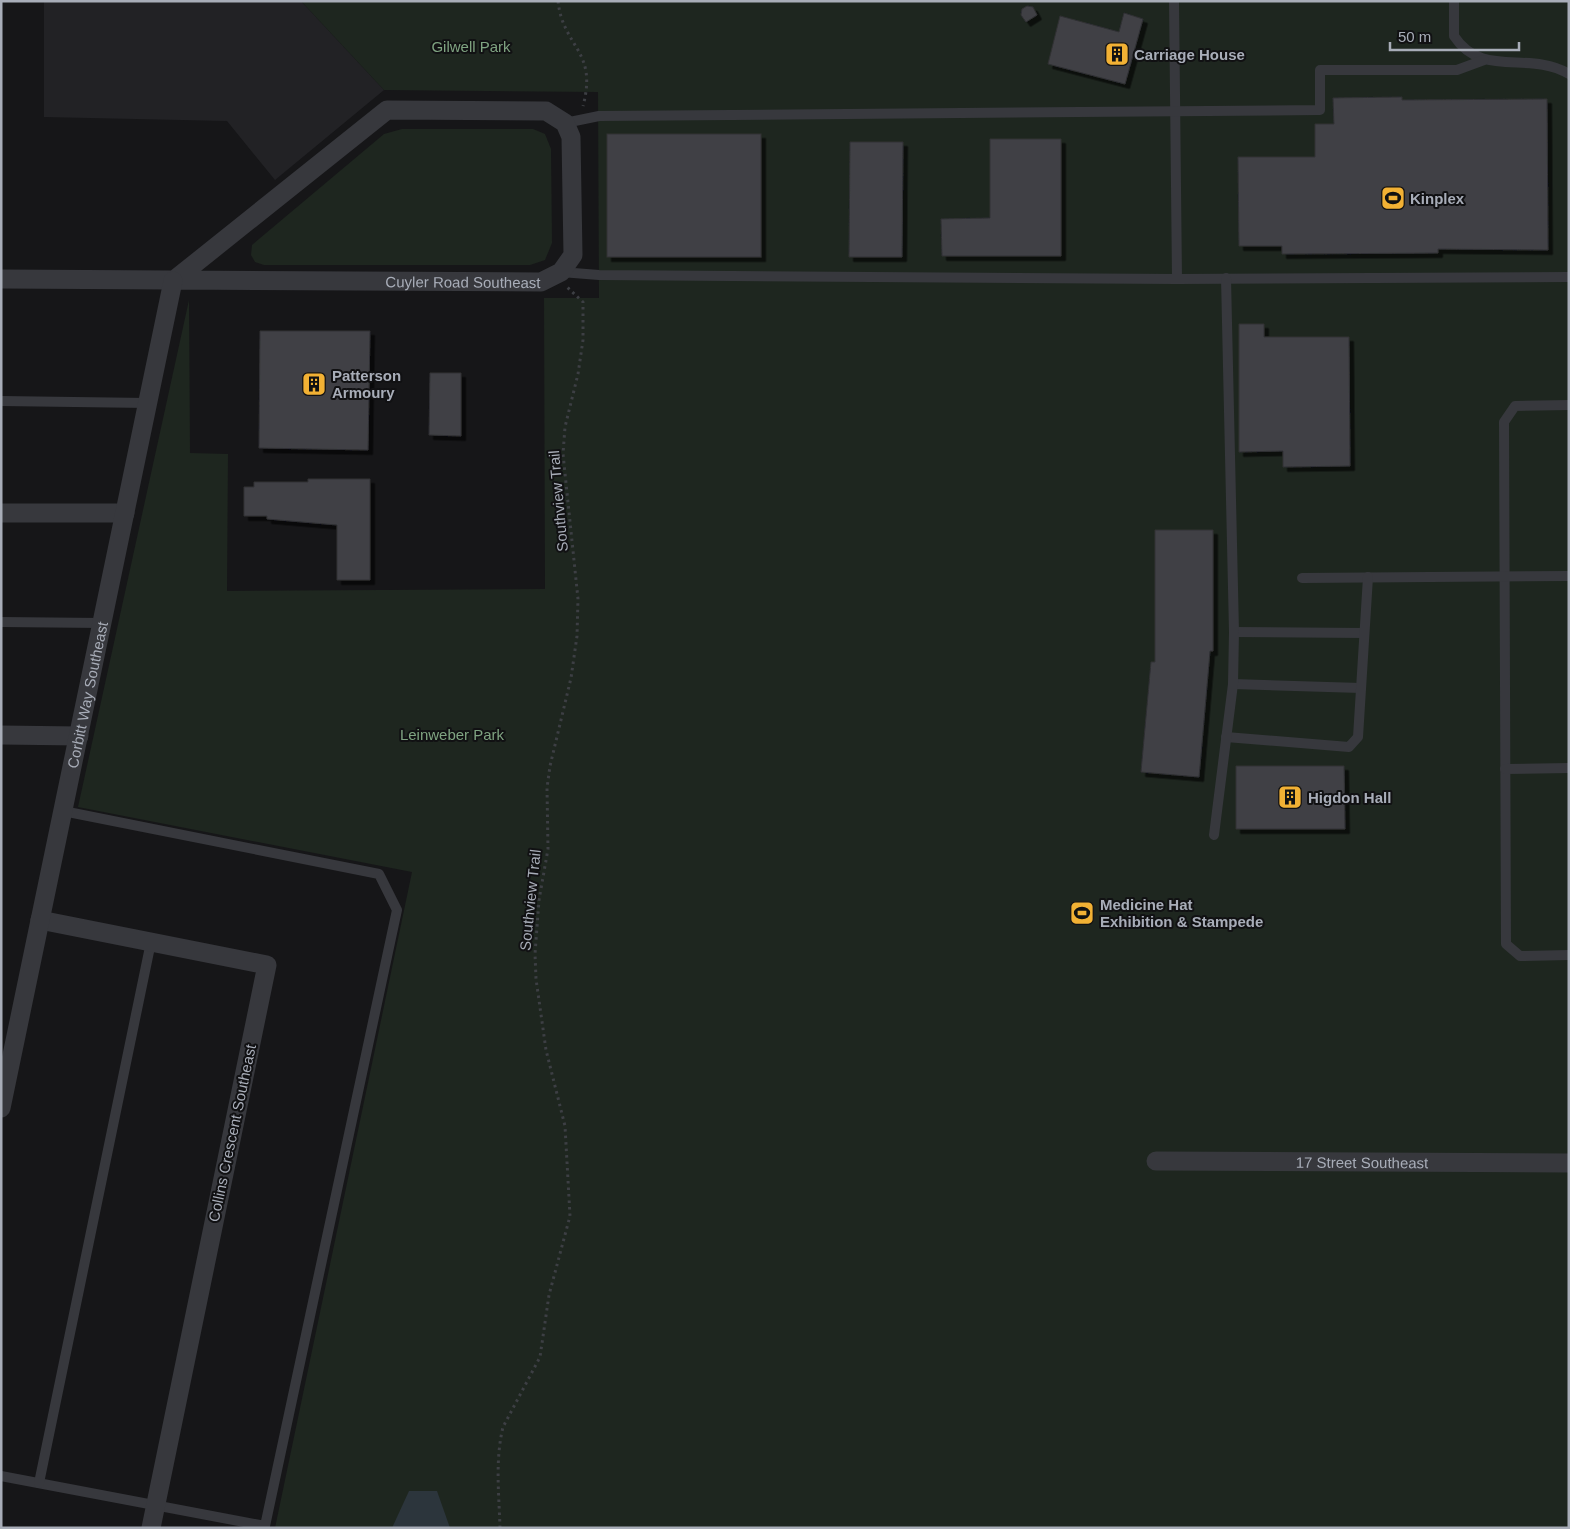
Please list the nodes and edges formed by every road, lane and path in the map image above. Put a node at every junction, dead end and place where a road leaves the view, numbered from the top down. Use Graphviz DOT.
graph roads {
  1 [pos="558,1"];
  2 [pos="1174,1"];
  3 [pos="1454,1"];
  4 [pos="1484,60"];
  5 [pos="1569,74"];
  6 [pos="1176,110"];
  7 [pos="565,123"];
  8 [pos="562,272"];
  9 [pos="1569,277"];
  10 [pos="1226,278"];
  11 [pos="1,279"];
  12 [pos="1177,279"];
  13 [pos="173,281"];
  14 [pos="1,401"];
  15 [pos="148,403"];
  16 [pos="1569,405"];
  17 [pos="1,513"];
  18 [pos="125,513"];
  19 [pos="1504,576"];
  20 [pos="1569,576"];
  21 [pos="1368,577"];
  22 [pos="1302,578"];
  23 [pos="1,622"];
  24 [pos="102,623"];
  25 [pos="1234,632"];
  26 [pos="1364,633"];
  27 [pos="1233,684"];
  28 [pos="1361,688"];
  29 [pos="1,735"];
  30 [pos="79,736"];
  31 [pos="1226,738"];
  32 [pos="1569,768"];
  33 [pos="1505,769"];
  34 [pos="63,811"];
  35 [pos="1214,835"];
  36 [pos="40,920"];
  37 [pos="151,942"];
  38 [pos="1569,954"];
  39 [pos="1,1108"];
  40 [pos="1156,1161"];
  41 [pos="1569,1162"];
  42 [pos="1,1476"];
  43 [pos="39,1483"];
  44 [pos="155,1505"];
  45 [pos="150,1528"];
  46 [pos="500,1528"];
  1 -- 7 [label="path"];
  2 -- 6 [label="lane"];
  3 -- 4 [label="lane"];
  4 -- 5 [label="lane"];
  4 -- 6 [label="lane"];
  6 -- 7 [label="lane"];
  6 -- 12 [label="lane"];
  7 -- 8 [label="street, Cuyler Road Southeast"];
  7 -- 13 [label="street"];
  8 -- 12 [label="lane"];
  8 -- 13 [label="street, Cuyler Road Southeast"];
  8 -- 46 [label="path, Southview Trail"];
  9 -- 10 [label="lane"];
  10 -- 12 [label="lane"];
  10 -- 25 [label="lane"];
  11 -- 13 [label="street, Cuyler Road Southeast"];
  13 -- 15 [label="street, Corbitt Way Southeast"];
  14 -- 15 [label="lane"];
  15 -- 18 [label="street, Corbitt Way Southeast"];
  16 -- 19 [label="lane"];
  17 -- 18 [label="street"];
  18 -- 24 [label="street, Corbitt Way Southeast"];
  19 -- 20 [label="lane"];
  19 -- 21 [label="lane"];
  19 -- 33 [label="lane"];
  21 -- 22 [label="lane"];
  21 -- 26 [label="lane"];
  23 -- 24 [label="lane"];
  24 -- 30 [label="street, Corbitt Way Southeast"];
  25 -- 26 [label="lane"];
  25 -- 27 [label="lane"];
  26 -- 28 [label="lane"];
  27 -- 28 [label="lane"];
  27 -- 31 [label="lane"];
  28 -- 31 [label="lane"];
  29 -- 30 [label="street"];
  30 -- 34 [label="street, Corbitt Way Southeast"];
  31 -- 35 [label="lane"];
  32 -- 33 [label="lane"];
  33 -- 38 [label="lane"];
  34 -- 36 [label="street, Corbitt Way Southeast"];
  34 -- 44 [label="lane"];
  36 -- 37 [label="street, Collins Crescent Southeast"];
  36 -- 39 [label="street, Corbitt Way Southeast"];
  37 -- 43 [label="lane"];
  37 -- 44 [label="street, Collins Crescent Southeast"];
  40 -- 41 [label="street, 17 Street Southeast"];
  42 -- 43 [label="lane"];
  43 -- 44 [label="lane"];
  44 -- 45 [label="street, Collins Crescent Southeast"];
}
